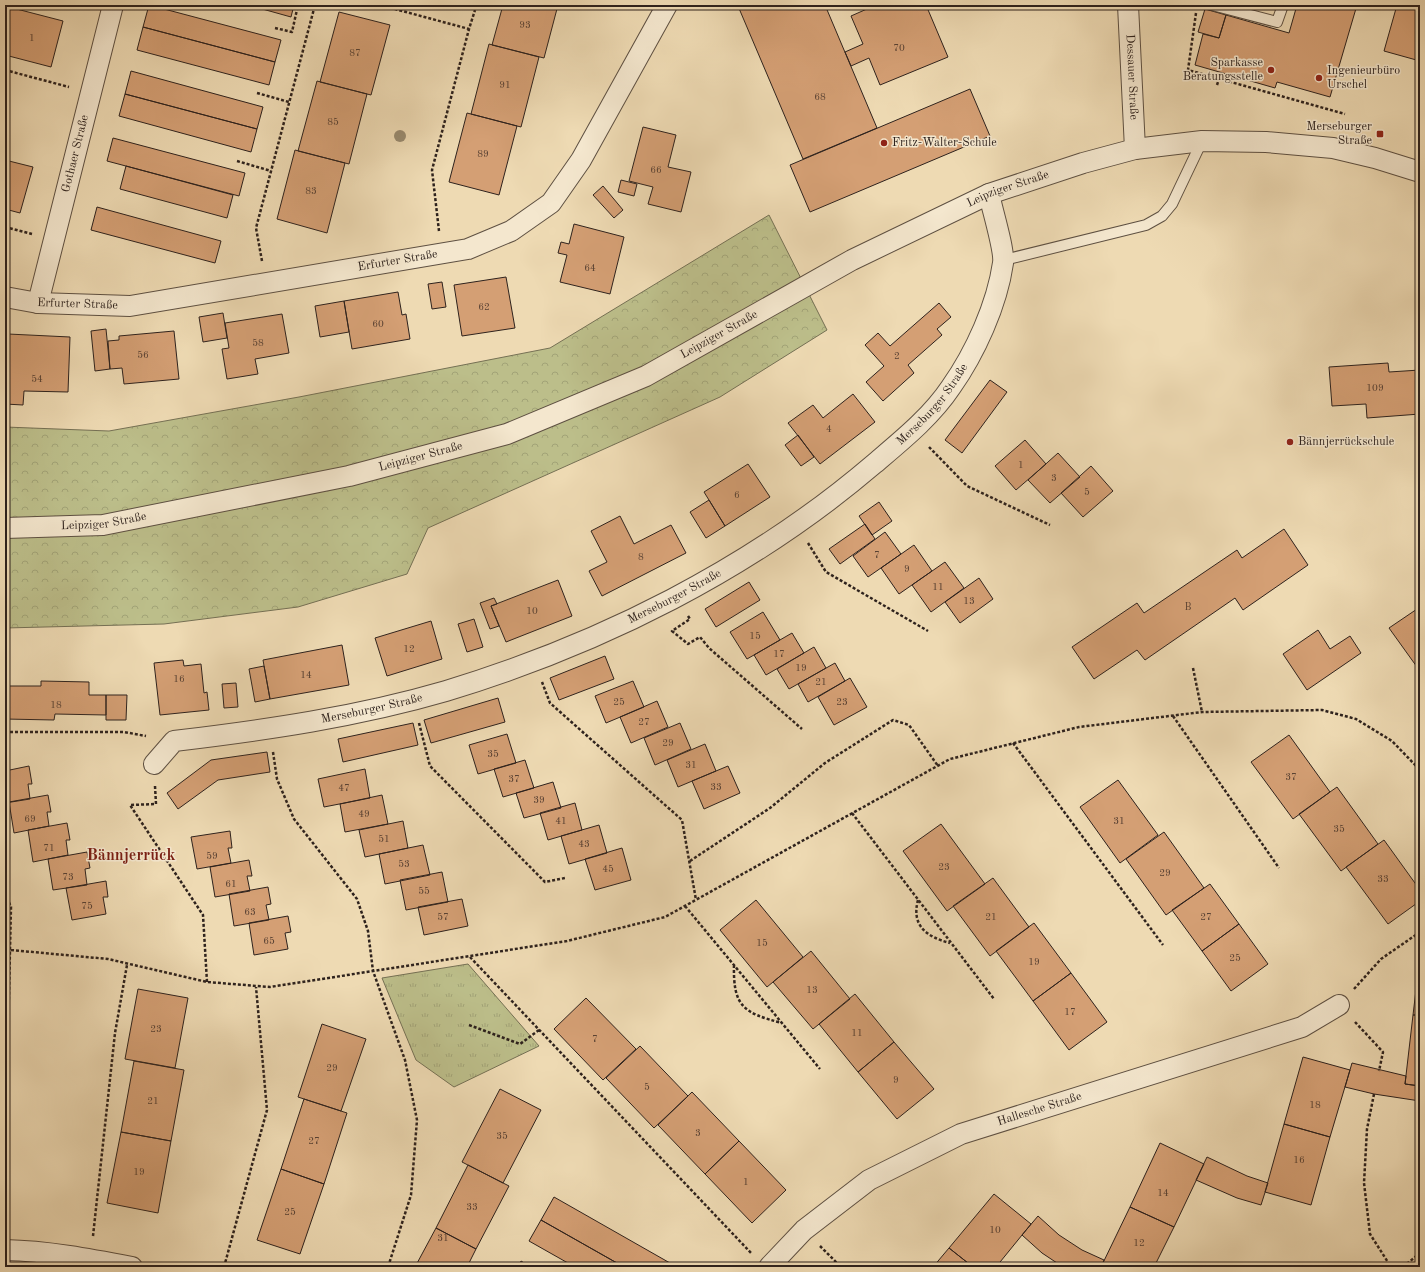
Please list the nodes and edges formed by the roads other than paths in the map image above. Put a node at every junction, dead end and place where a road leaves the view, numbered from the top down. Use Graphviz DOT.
graph roads {
  1 [pos="113,5"];
  2 [pos="667,5"];
  3 [pos="1128,5"];
  4 [pos="1212,5"];
  5 [pos="1283,5"];
  6 [pos="1202,141"];
  7 [pos="1135,149"];
  8 [pos="1420,172"];
  9 [pos="989,194"];
  10 [pos="1004,260"];
  11 [pos="5,297"];
  12 [pos="38,303"];
  13 [pos="5,528"];
  14 [pos="154,764"];
  15 [pos="1339,1005"];
  16 [pos="5,1250"];
  17 [pos="761,1261"];
  18 [pos="132,1267"];
  1 -- 12 [label="street, Gothaer Straße"];
  2 -- 12 [label="street, Erfurter Straße"];
  3 -- 7 [label="street, Dessauer Straße"];
  4 -- 5 [label="lane"];
  6 -- 7 [label="street, Leipziger Straße"];
  6 -- 8 [label="street, Leipziger Straße"];
  6 -- 10 [label="lane"];
  7 -- 9 [label="street, Leipziger Straße"];
  9 -- 10 [label="street, Merseburger Straße"];
  9 -- 13 [label="street, Leipziger Straße"];
  10 -- 14 [label="street, Merseburger Straße"];
  11 -- 12 [label="street, Erfurter Straße"];
  15 -- 17 [label="street, Hallesche Straße"];
  16 -- 18 [label="street"];
}
